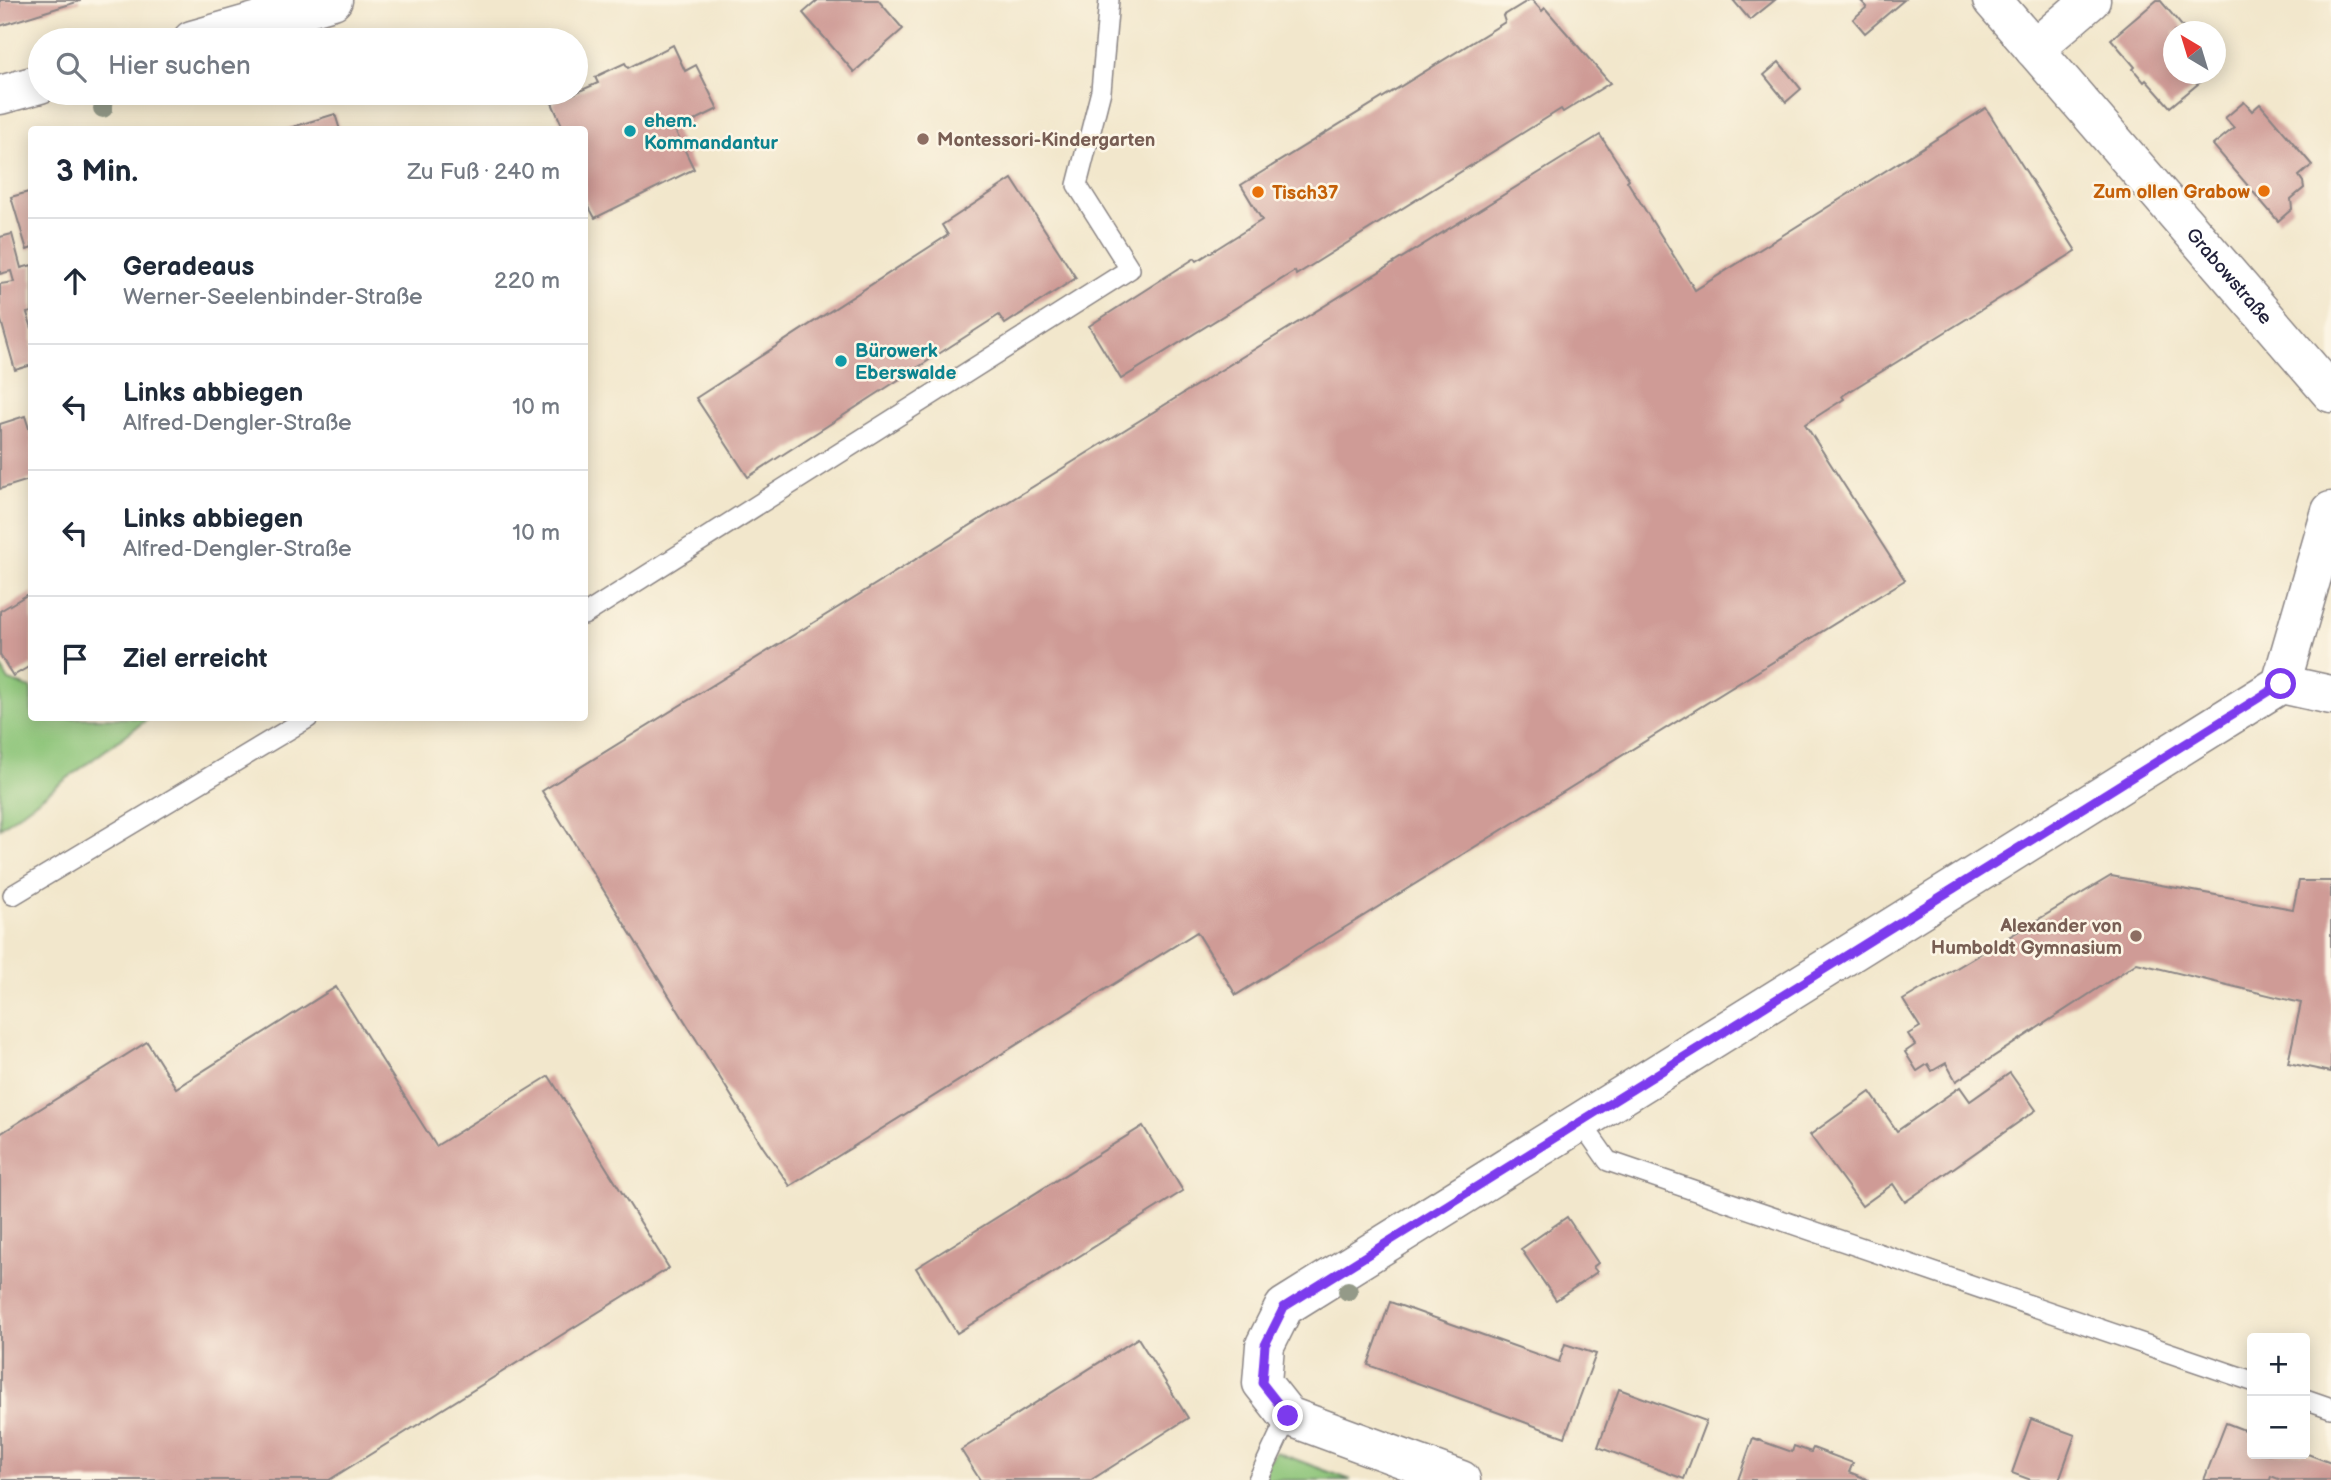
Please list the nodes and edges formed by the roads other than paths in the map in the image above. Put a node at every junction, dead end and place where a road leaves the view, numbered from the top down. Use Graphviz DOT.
graph roads {
  1 [pos="333,0"];
  2 [pos="1109,0"];
  3 [pos="1992,0"];
  4 [pos="2091,0"];
  5 [pos="234,28"];
  6 [pos="2034,49"];
  7 [pos="28,87"];
  8 [pos="0,95"];
  9 [pos="2331,393"];
  10 [pos="2331,510"];
  11 [pos="588,612"];
  12 [pos="2281,684"];
  13 [pos="2331,695"];
  14 [pos="303,721"];
  15 [pos="13,895"];
  16 [pos="1580,1121"];
  17 [pos="2247,1379"];
  18 [pos="2310,1401"];
  19 [pos="2331,1408"];
  20 [pos="1288,1416"];
  21 [pos="1258,1480"];
  22 [pos="1461,1480"];
  1 -- 5 [label="street"];
  2 -- 11 [label="lane"];
  3 -- 6 [label="street, Grabowstraße"];
  4 -- 6 [label="street"];
  6 -- 9 [label="street, Grabowstraße"];
  7 -- 8 [label="street"];
  10 -- 12 [label="street"];
  12 -- 13 [label="street"];
  12 -- 16 [label="street"];
  14 -- 15 [label="lane"];
  16 -- 17 [label="lane"];
  16 -- 20 [label="street"];
  18 -- 19 [label="lane"];
  20 -- 21 [label="lane"];
  20 -- 22 [label="street"];
}
